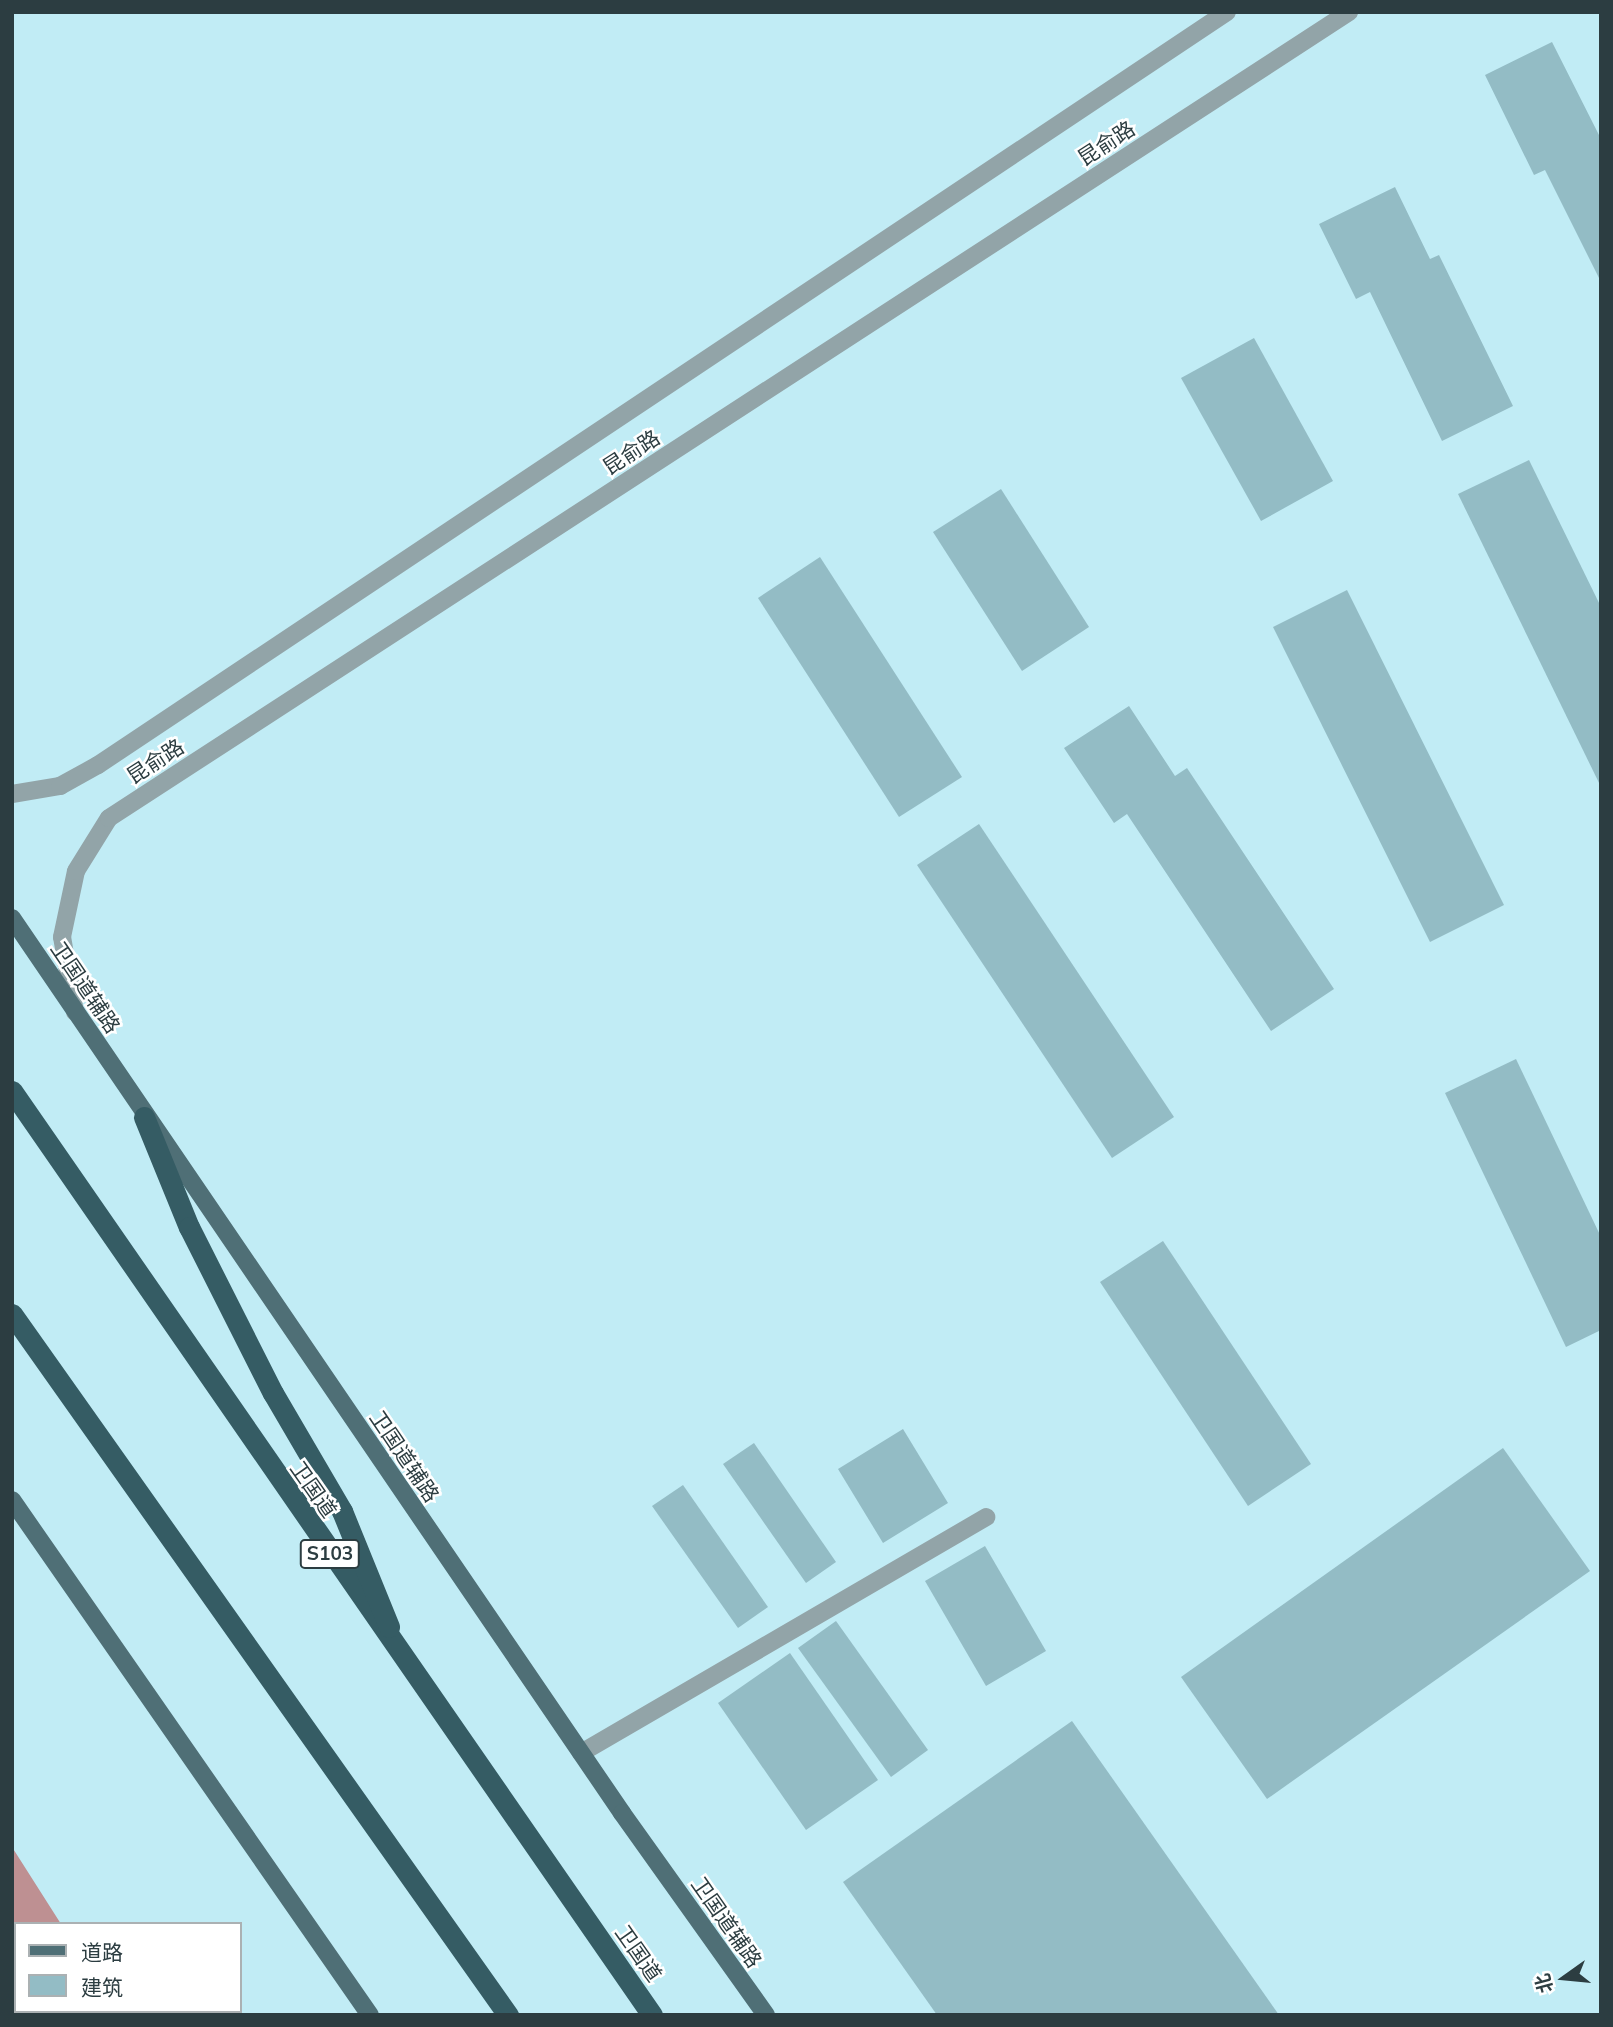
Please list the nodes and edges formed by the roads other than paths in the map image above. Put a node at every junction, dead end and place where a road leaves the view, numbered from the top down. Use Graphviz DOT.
graph roads {
  1 [pos="1227,12"];
  2 [pos="1349,12"];
  3 [pos="12,794"];
  4 [pos="12,918"];
  5 [pos="75,1012"];
  6 [pos="12,1091"];
  7 [pos="144,1117"];
  8 [pos="12,1314"];
  9 [pos="12,1500"];
  10 [pos="986,1517"];
  11 [pos="396,1649"];
  12 [pos="581,1753"];
  13 [pos="370,2015"];
  14 [pos="508,2015"];
  15 [pos="652,2015"];
  16 [pos="766,2015"];
  1 -- 3 [label="street, 昆俞路"];
  2 -- 5 [label="street, 昆俞路"];
  4 -- 5 [label="main road, 卫国道辅路"];
  5 -- 7 [label="main road, 卫国道辅路"];
  6 -- 11 [label="highway, 卫国道 / S103"];
  7 -- 11 [label="highway"];
  7 -- 12 [label="main road, 卫国道辅路"];
  8 -- 14 [label="highway"];
  9 -- 13 [label="main road"];
  10 -- 12 [label="street"];
  11 -- 15 [label="highway, 卫国道 / S103"];
  12 -- 16 [label="main road, 卫国道辅路"];
}
